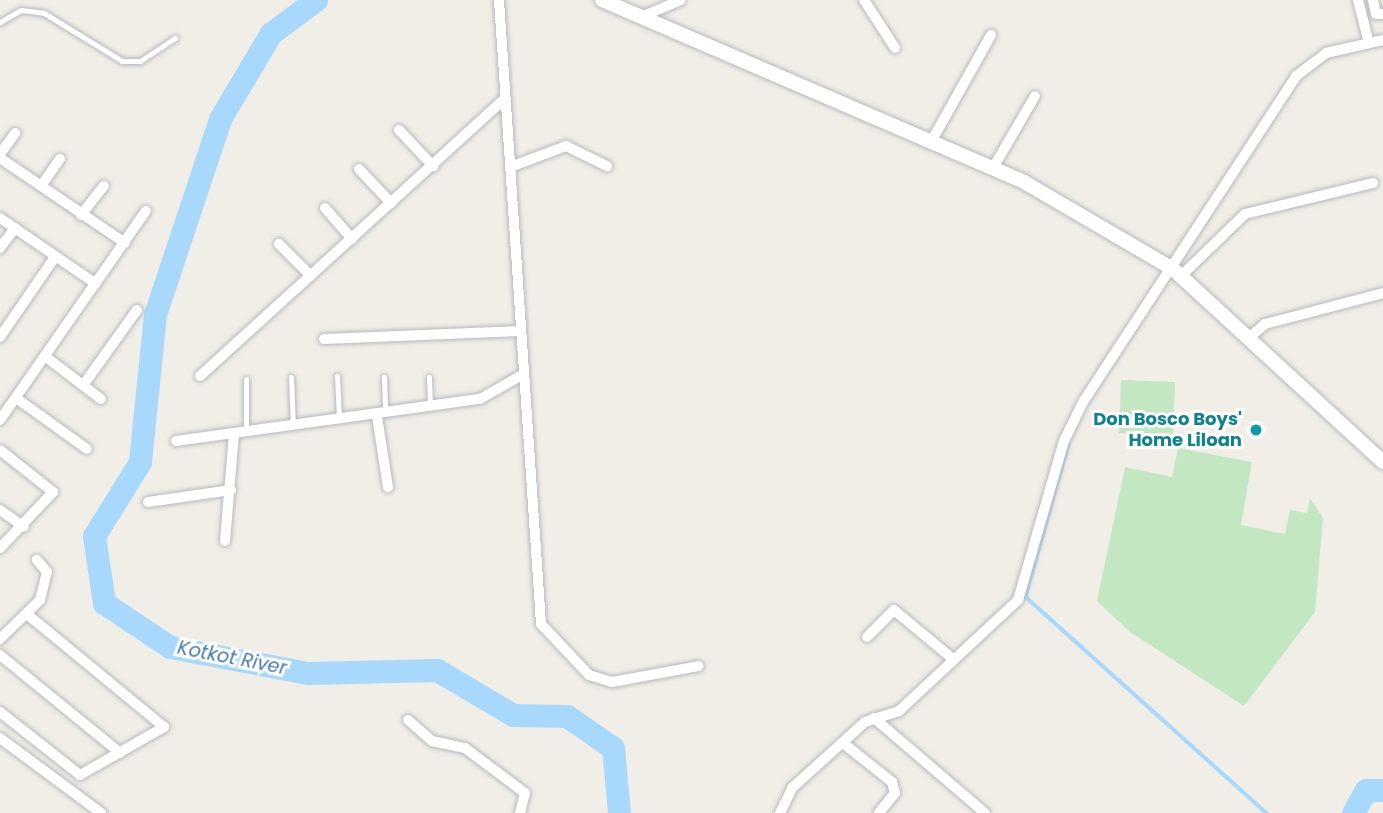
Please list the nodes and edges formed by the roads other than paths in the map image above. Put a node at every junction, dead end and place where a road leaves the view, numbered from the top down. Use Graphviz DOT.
graph roads {
  1 [pos="499,0"];
  2 [pos="602,0"];
  3 [pos="681,0"];
  4 [pos="864,0"];
  5 [pos="1358,0"];
  6 [pos="1373,0"];
  7 [pos="1383,14"];
  8 [pos="641,17"];
  9 [pos="0,22"];
  10 [pos="991,35"];
  11 [pos="175,38"];
  12 [pos="1383,40"];
  13 [pos="1369,43"];
  14 [pos="895,48"];
  15 [pos="1035,96"];
  16 [pos="505,98"];
  17 [pos="399,130"];
  18 [pos="15,133"];
  19 [pos="931,142"];
  20 [pos="0,156"];
  21 [pos="60,159"];
  22 [pos="433,166"];
  23 [pos="513,166"];
  24 [pos="607,166"];
  25 [pos="993,168"];
  26 [pos="359,169"];
  27 [pos="1373,183"];
  28 [pos="41,186"];
  29 [pos="104,186"];
  30 [pos="391,203"];
  31 [pos="325,208"];
  32 [pos="146,211"];
  33 [pos="81,215"];
  34 [pos="0,218"];
  35 [pos="15,228"];
  36 [pos="352,239"];
  37 [pos="125,243"];
  38 [pos="279,244"];
  39 [pos="0,248"];
  40 [pos="55,257"];
  41 [pos="1177,272"];
  42 [pos="311,276"];
  43 [pos="96,284"];
  44 [pos="1383,293"];
  45 [pos="138,310"];
  46 [pos="521,331"];
  47 [pos="0,337"];
  48 [pos="1250,337"];
  49 [pos="324,339"];
  50 [pos="46,357"];
  51 [pos="522,375"];
  52 [pos="200,376"];
  53 [pos="338,376"];
  54 [pos="291,377"];
  55 [pos="384,377"];
  56 [pos="429,377"];
  57 [pos="246,379"];
  58 [pos="84,384"];
  59 [pos="16,398"];
  60 [pos="101,399"];
  61 [pos="430,407"];
  62 [pos="381,415"];
  63 [pos="0,420"];
  64 [pos="339,421"];
  65 [pos="293,426"];
  66 [pos="240,433"];
  67 [pos="176,441"];
  68 [pos="87,449"];
  69 [pos="0,450"];
  70 [pos="1383,461"];
  71 [pos="388,487"];
  72 [pos="231,490"];
  73 [pos="148,502"];
  74 [pos="0,510"];
  75 [pos="24,527"];
  76 [pos="225,541"];
  77 [pos="0,548"];
  78 [pos="37,560"];
  79 [pos="28,615"];
  80 [pos="867,637"];
  81 [pos="0,639"];
  82 [pos="0,654"];
  83 [pos="954,660"];
  84 [pos="699,666"];
  85 [pos="0,712"];
  86 [pos="874,718"];
  87 [pos="408,720"];
  88 [pos="0,738"];
  89 [pos="843,743"];
  90 [pos="120,752"];
  91 [pos="102,813"];
  92 [pos="520,813"];
  93 [pos="780,813"];
  94 [pos="879,813"];
  95 [pos="985,813"];
  1 -- 16 [label="street"];
  2 -- 8 [label="street"];
  3 -- 8 [label="street"];
  4 -- 14 [label="street"];
  5 -- 13 [label="street"];
  6 -- 7 [label="street"];
  8 -- 19 [label="street"];
  9 -- 11 [label="lane"];
  10 -- 19 [label="street"];
  12 -- 13 [label="street"];
  13 -- 41 [label="street"];
  15 -- 25 [label="street"];
  16 -- 22 [label="street"];
  16 -- 23 [label="street"];
  17 -- 22 [label="street"];
  18 -- 20 [label="street"];
  19 -- 25 [label="street"];
  20 -- 28 [label="street"];
  21 -- 28 [label="street"];
  22 -- 30 [label="street"];
  23 -- 24 [label="street"];
  23 -- 46 [label="street"];
  25 -- 41 [label="street"];
  26 -- 30 [label="street"];
  27 -- 41 [label="street"];
  28 -- 33 [label="street"];
  29 -- 33 [label="street"];
  30 -- 36 [label="street"];
  31 -- 36 [label="street"];
  32 -- 37 [label="street"];
  33 -- 37 [label="street"];
  34 -- 35 [label="street"];
  35 -- 39 [label="street"];
  35 -- 40 [label="street"];
  36 -- 42 [label="street"];
  37 -- 43 [label="street"];
  38 -- 42 [label="street"];
  40 -- 43 [label="street"];
  40 -- 47 [label="street"];
  41 -- 48 [label="street"];
  41 -- 83 [label="street"];
  42 -- 52 [label="street"];
  43 -- 50 [label="street"];
  44 -- 48 [label="street"];
  45 -- 58 [label="street"];
  46 -- 49 [label="street"];
  46 -- 51 [label="street"];
  48 -- 70 [label="street"];
  50 -- 58 [label="street"];
  50 -- 59 [label="street"];
  51 -- 61 [label="street"];
  51 -- 84 [label="street"];
  53 -- 64 [label="lane"];
  54 -- 65 [label="lane"];
  55 -- 62 [label="lane"];
  56 -- 61 [label="lane"];
  57 -- 66 [label="lane"];
  58 -- 60 [label="street"];
  59 -- 63 [label="street"];
  59 -- 68 [label="street"];
  61 -- 62 [label="street"];
  62 -- 64 [label="street"];
  62 -- 71 [label="street"];
  64 -- 65 [label="street"];
  65 -- 66 [label="street"];
  66 -- 67 [label="street"];
  66 -- 72 [label="street"];
  69 -- 75 [label="street"];
  72 -- 73 [label="street"];
  72 -- 76 [label="street"];
  74 -- 75 [label="street"];
  75 -- 77 [label="street"];
  78 -- 79 [label="street"];
  79 -- 81 [label="street"];
  79 -- 90 [label="street"];
  80 -- 83 [label="street"];
  82 -- 90 [label="street"];
  83 -- 86 [label="street"];
  85 -- 90 [label="street"];
  86 -- 89 [label="street"];
  86 -- 95 [label="street"];
  87 -- 92 [label="street"];
  88 -- 91 [label="street"];
  89 -- 93 [label="street"];
  89 -- 94 [label="street"];
}
